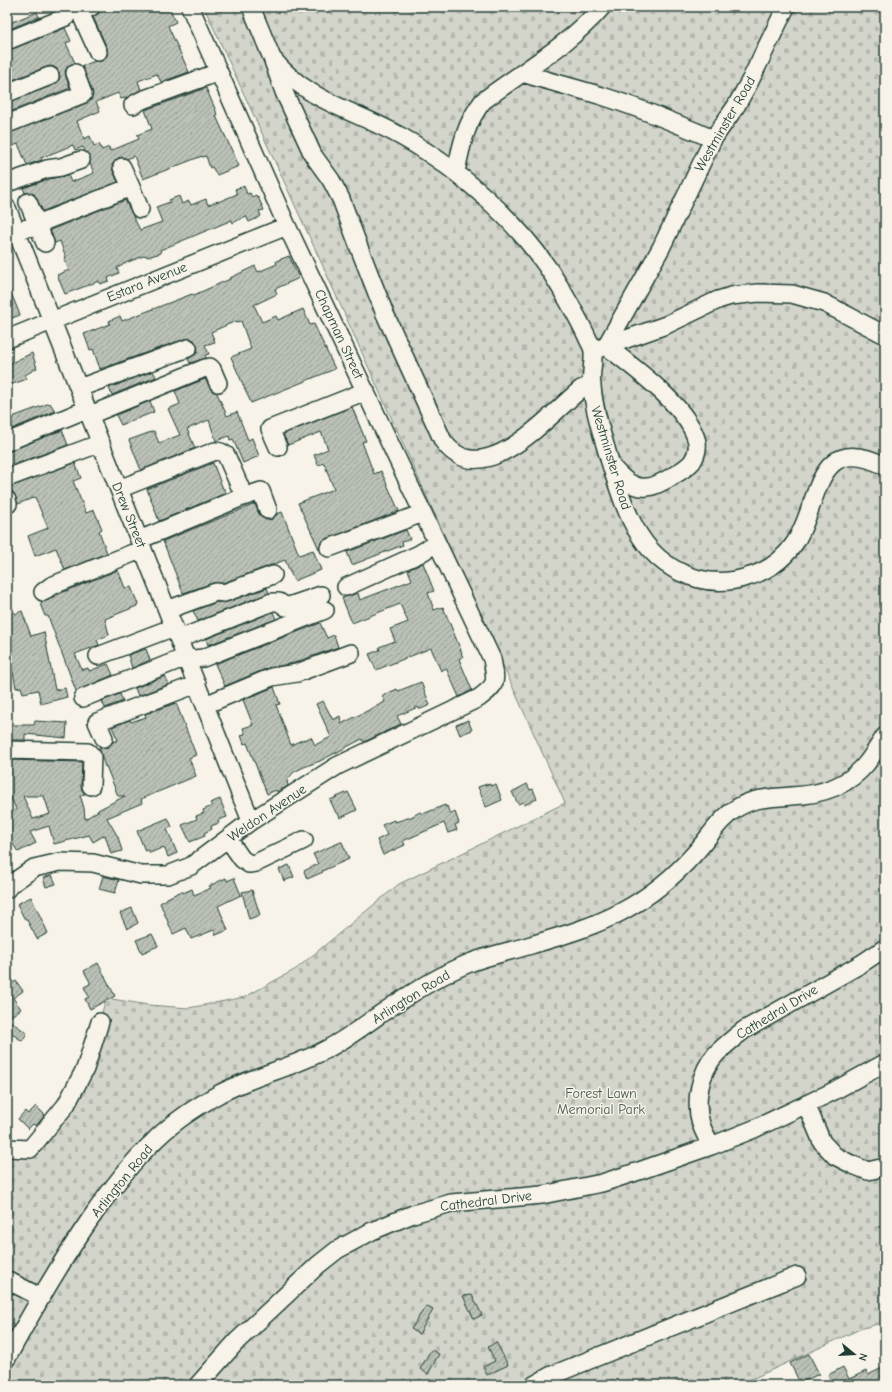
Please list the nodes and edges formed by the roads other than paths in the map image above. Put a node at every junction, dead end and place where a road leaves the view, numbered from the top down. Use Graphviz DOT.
graph roads {
  1 [pos="91,7"];
  2 [pos="190,7"];
  3 [pos="251,7"];
  4 [pos="602,7"];
  5 [pos="786,7"];
  6 [pos="66,17"];
  7 [pos="7,41"];
  8 [pos="98,52"];
  9 [pos="272,58"];
  10 [pos="219,72"];
  11 [pos="75,73"];
  12 [pos="522,73"];
  13 [pos="50,76"];
  14 [pos="7,93"];
  15 [pos="133,105"];
  16 [pos="7,124"];
  17 [pos="713,139"];
  18 [pos="81,160"];
  19 [pos="122,167"];
  20 [pos="456,172"];
  21 [pos="7,183"];
  22 [pos="131,187"];
  23 [pos="28,202"];
  24 [pos="7,208"];
  25 [pos="140,209"];
  26 [pos="37,223"];
  27 [pos="288,226"];
  28 [pos="17,232"];
  29 [pos="45,244"];
  30 [pos="52,321"];
  31 [pos="885,335"];
  32 [pos="7,339"];
  33 [pos="188,348"];
  34 [pos="600,348"];
  35 [pos="218,383"];
  36 [pos="591,385"];
  37 [pos="79,388"];
  38 [pos="366,392"];
  39 [pos="89,412"];
  40 [pos="7,442"];
  41 [pos="101,444"];
  42 [pos="278,447"];
  43 [pos="885,466"];
  44 [pos="612,467"];
  45 [pos="7,478"];
  46 [pos="240,487"];
  47 [pos="119,490"];
  48 [pos="268,510"];
  49 [pos="423,513"];
  50 [pos="437,543"];
  51 [pos="141,544"];
  52 [pos="329,548"];
  53 [pos="273,575"];
  54 [pos="346,587"];
  55 [pos="43,592"];
  56 [pos="167,610"];
  57 [pos="177,633"];
  58 [pos="351,653"];
  59 [pos="98,656"];
  60 [pos="186,657"];
  61 [pos="492,659"];
  62 [pos="197,684"];
  63 [pos="83,698"];
  64 [pos="205,705"];
  65 [pos="885,736"];
  66 [pos="104,738"];
  67 [pos="7,750"];
  68 [pos="91,786"];
  69 [pos="252,821"];
  70 [pos="228,839"];
  71 [pos="304,840"];
  72 [pos="7,889"];
  73 [pos="885,948"];
  74 [pos="100,1022"];
  75 [pos="885,1062"];
  76 [pos="806,1104"];
  77 [pos="711,1146"];
  78 [pos="7,1148"];
  79 [pos="885,1166"];
  80 [pos="797,1276"];
  81 [pos="7,1280"];
  82 [pos="40,1297"];
  83 [pos="7,1358"];
  84 [pos="198,1385"];
  85 [pos="534,1385"];
  1 -- 8 [label="street"];
  2 -- 10 [label="street, Chapman Street"];
  3 -- 9 [label="street"];
  4 -- 12 [label="street"];
  5 -- 17 [label="street, Westminster Road"];
  6 -- 7 [label="street"];
  9 -- 20 [label="street"];
  9 -- 36 [label="street"];
  10 -- 15 [label="street"];
  10 -- 27 [label="street, Chapman Street"];
  11 -- 16 [label="street"];
  12 -- 17 [label="street"];
  12 -- 20 [label="street"];
  13 -- 14 [label="street"];
  17 -- 34 [label="street, Westminster Road"];
  18 -- 21 [label="street"];
  19 -- 22 [label="street"];
  20 -- 34 [label="street"];
  22 -- 25 [label="street"];
  22 -- 26 [label="street"];
  23 -- 26 [label="street"];
  24 -- 28 [label="street, Drew Street"];
  26 -- 28 [label="street"];
  26 -- 29 [label="street"];
  27 -- 30 [label="street, Estara Avenue"];
  27 -- 38 [label="street, Chapman Street"];
  28 -- 30 [label="street, Drew Street"];
  30 -- 32 [label="street, Estara Avenue"];
  30 -- 37 [label="street, Drew Street"];
  31 -- 34 [label="street"];
  33 -- 37 [label="street"];
  34 -- 36 [label="street, Westminster Road"];
  34 -- 44 [label="street"];
  35 -- 39 [label="street"];
  36 -- 44 [label="street, Westminster Road"];
  37 -- 39 [label="street, Drew Street"];
  38 -- 42 [label="street"];
  38 -- 49 [label="street, Chapman Street"];
  39 -- 40 [label="street"];
  39 -- 41 [label="street, Drew Street"];
  41 -- 45 [label="street"];
  41 -- 47 [label="street, Drew Street"];
  43 -- 44 [label="street, Westminster Road"];
  46 -- 47 [label="street"];
  47 -- 51 [label="street, Drew Street"];
  48 -- 51 [label="street"];
  49 -- 50 [label="street, Chapman Street"];
  49 -- 52 [label="street"];
  50 -- 54 [label="street"];
  50 -- 61 [label="street, Chapman Street"];
  51 -- 55 [label="street"];
  51 -- 56 [label="street, Drew Street"];
  53 -- 56 [label="street"];
  56 -- 57 [label="street, Drew Street"];
  57 -- 59 [label="street"];
  57 -- 60 [label="street, Drew Street"];
  57 -- 60 [label="street"];
  58 -- 64 [label="street"];
  60 -- 62 [label="street, Drew Street"];
  60 -- 63 [label="street"];
  61 -- 69 [label="street, Weldon Avenue"];
  62 -- 64 [label="street, Drew Street"];
  62 -- 66 [label="street"];
  64 -- 69 [label="street, Drew Street"];
  65 -- 82 [label="street, Arlington Road"];
  67 -- 68 [label="street"];
  69 -- 70 [label="street, Weldon Avenue"];
  70 -- 71 [label="street"];
  70 -- 72 [label="street, Weldon Avenue"];
  73 -- 77 [label="street, Cathedral Drive"];
  74 -- 78 [label="street"];
  75 -- 76 [label="street, Cathedral Drive"];
  76 -- 77 [label="street, Cathedral Drive"];
  76 -- 79 [label="street"];
  77 -- 84 [label="street, Cathedral Drive"];
  80 -- 85 [label="street"];
  81 -- 82 [label="street"];
  82 -- 83 [label="street, Arlington Road"];
}
